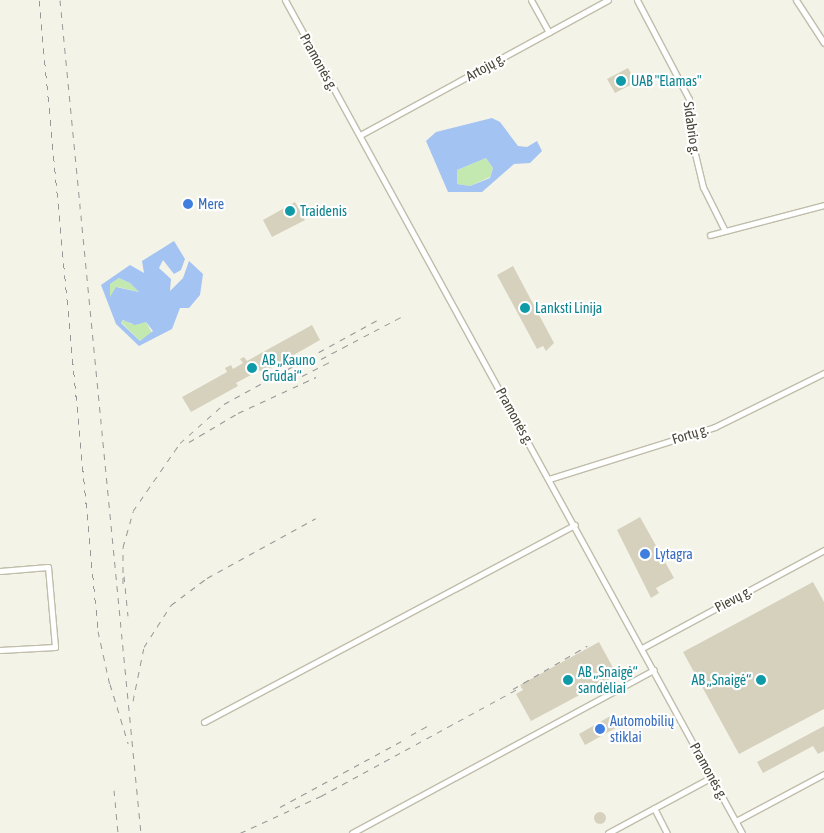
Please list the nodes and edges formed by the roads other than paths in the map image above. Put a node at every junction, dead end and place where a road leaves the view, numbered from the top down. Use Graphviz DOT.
graph roads {
  1 [pos="285,0"];
  2 [pos="531,0"];
  3 [pos="608,0"];
  4 [pos="637,0"];
  5 [pos="796,0"];
  6 [pos="549,32"];
  7 [pos="824,42"];
  8 [pos="362,134"];
  9 [pos="824,204"];
  10 [pos="724,231"];
  11 [pos="710,235"];
  12 [pos="824,373"];
  13 [pos="549,479"];
  14 [pos="575,525"];
  15 [pos="824,550"];
  16 [pos="0,571"];
  17 [pos="642,648"];
  18 [pos="0,650"];
  19 [pos="654,670"];
  20 [pos="204,722"];
  21 [pos="824,774"];
  22 [pos="712,777"];
  23 [pos="654,808"];
  24 [pos="736,821"];
  25 [pos="352,833"];
  26 [pos="608,833"];
  27 [pos="667,833"];
  28 [pos="742,833"];
  1 -- 8 [label="street, Pramonės g."];
  2 -- 6 [label="street"];
  3 -- 6 [label="street, Artojų g."];
  4 -- 10 [label="street, Sidabrio g."];
  5 -- 7 [label="street"];
  6 -- 8 [label="street, Artojų g."];
  8 -- 13 [label="street, Pramonės g."];
  9 -- 10 [label="street"];
  10 -- 11 [label="street"];
  12 -- 13 [label="street, Fortų g."];
  13 -- 14 [label="street, Pramonės g."];
  14 -- 17 [label="street, Pramonės g."];
  14 -- 20 [label="street"];
  15 -- 17 [label="street, Pievų g."];
  16 -- 18 [label="street"];
  17 -- 19 [label="street, Pramonės g."];
  19 -- 22 [label="street, Pramonės g."];
  19 -- 25 [label="street"];
  21 -- 24 [label="street"];
  22 -- 23 [label="street"];
  22 -- 24 [label="street, Pramonės g."];
  23 -- 26 [label="street"];
  23 -- 27 [label="street"];
  24 -- 28 [label="street, Pramonės g."];
}
